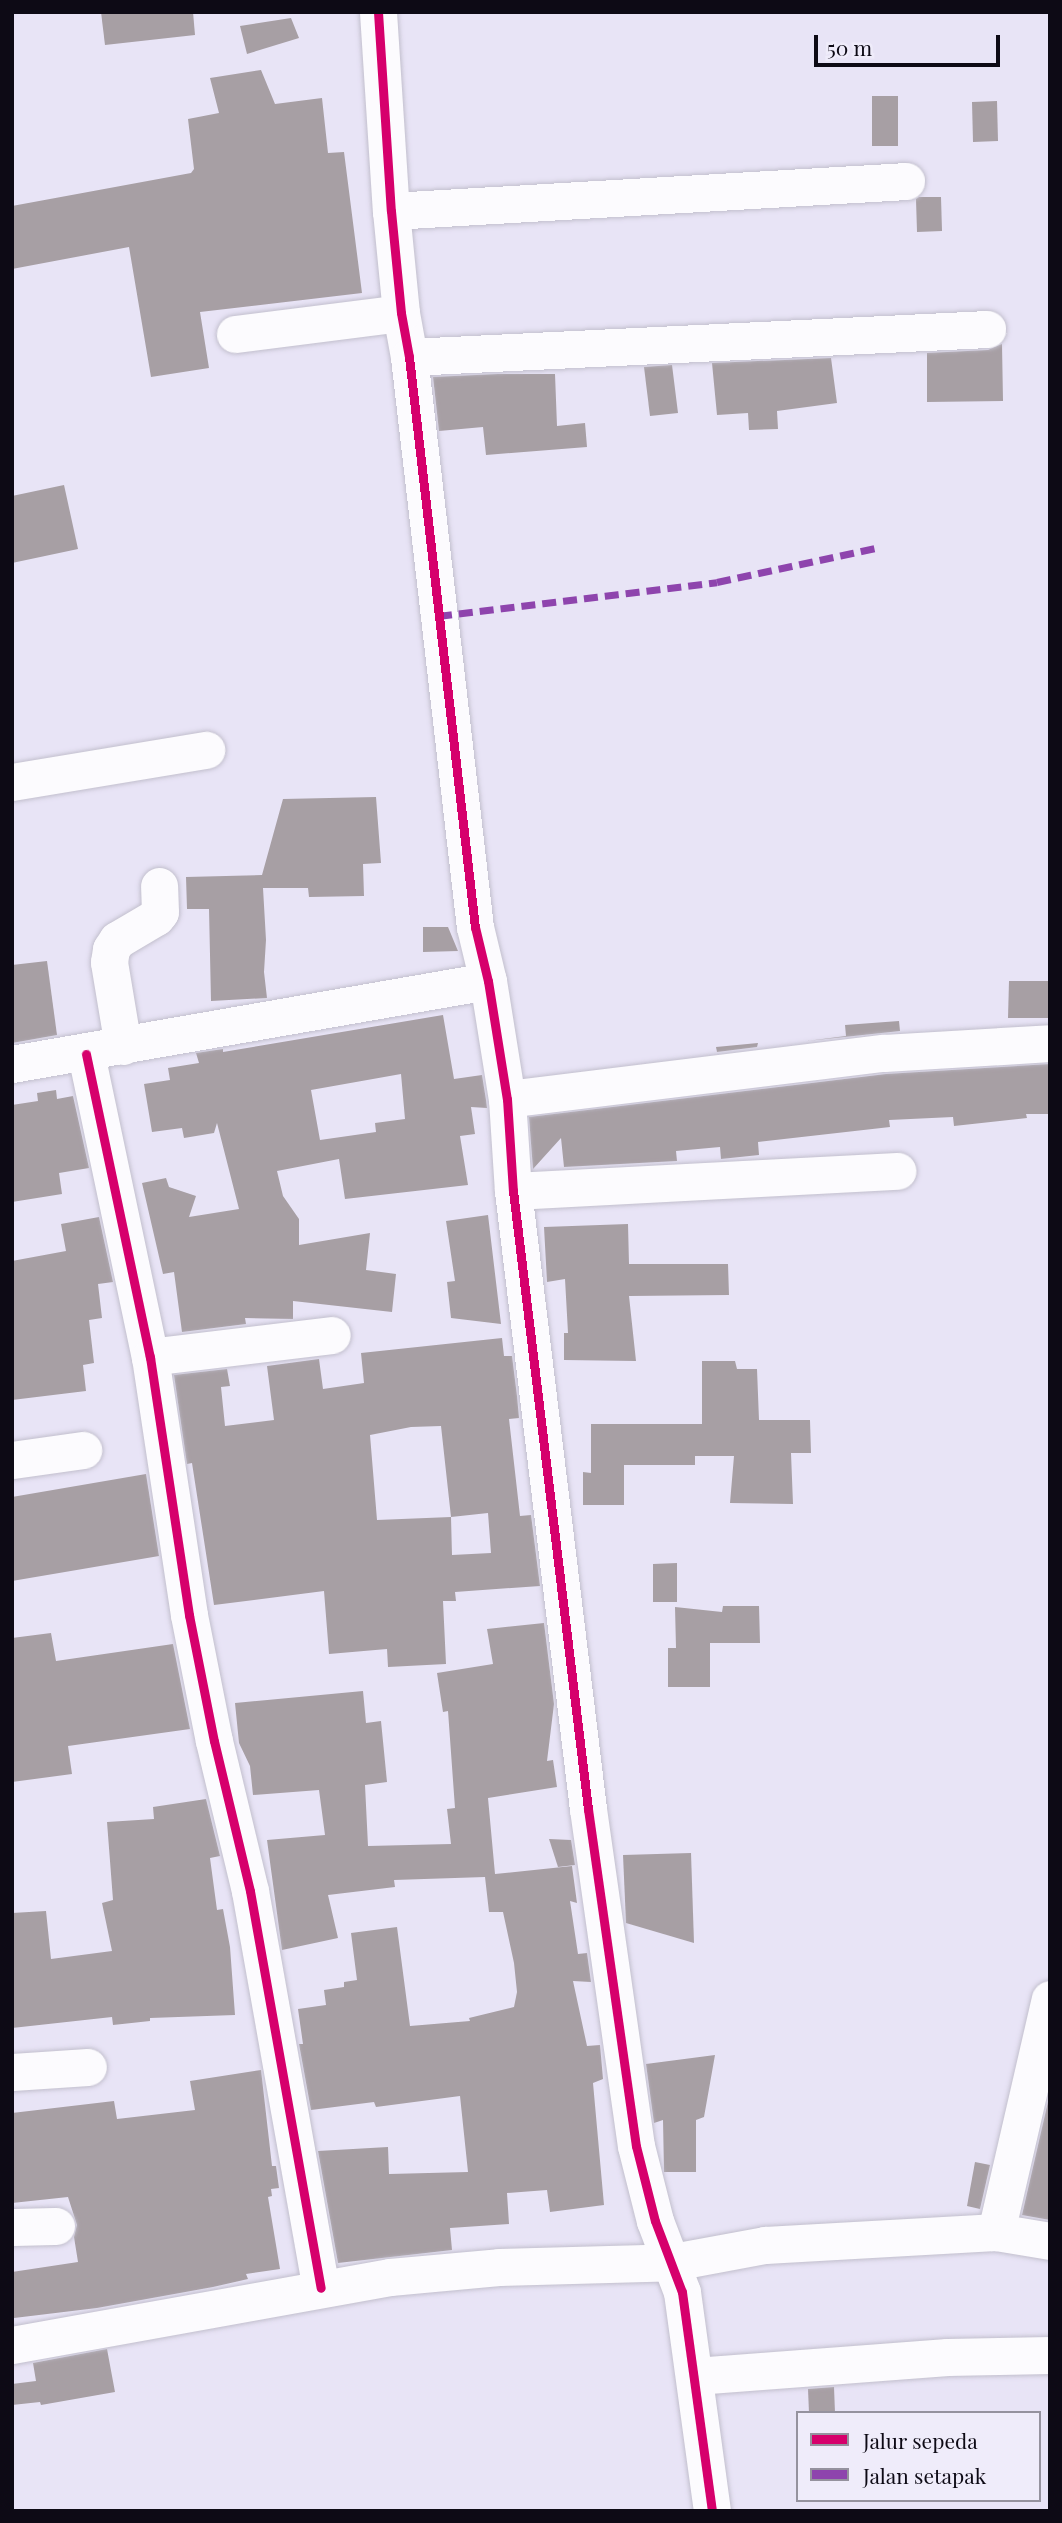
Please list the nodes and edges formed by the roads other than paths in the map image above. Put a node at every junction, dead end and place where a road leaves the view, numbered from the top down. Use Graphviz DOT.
graph roads {
  1 [pos="379,12"];
  2 [pos="906,181"];
  3 [pos="391,211"];
  4 [pos="401,313"];
  5 [pos="987,329"];
  6 [pos="235,334"];
  7 [pos="409,357"];
  8 [pos="206,750"];
  9 [pos="12,782"];
  10 [pos="159,887"];
  11 [pos="488,981"];
  12 [pos="1050,1043"];
  13 [pos="123,1046"];
  14 [pos="86,1054"];
  15 [pos="12,1064"];
  16 [pos="507,1099"];
  17 [pos="897,1171"];
  18 [pos="513,1191"];
  19 [pos="332,1335"];
  20 [pos="150,1357"];
  21 [pos="83,1450"];
  22 [pos="12,1460"];
  23 [pos="1050,1999"];
  24 [pos="88,2067"];
  25 [pos="12,2072"];
  26 [pos="56,2226"];
  27 [pos="12,2228"];
  28 [pos="996,2232"];
  29 [pos="1050,2241"];
  30 [pos="673,2262"];
  31 [pos="321,2288"];
  32 [pos="12,2346"];
  33 [pos="1050,2355"];
  34 [pos="695,2376"];
  35 [pos="712,2511"];
  1 -- 3 [label="street"];
  2 -- 3 [label="street"];
  3 -- 4 [label="street"];
  4 -- 6 [label="street"];
  4 -- 7 [label="street"];
  5 -- 7 [label="street"];
  7 -- 11 [label="street"];
  8 -- 9 [label="street"];
  10 -- 13 [label="street"];
  11 -- 13 [label="street"];
  11 -- 16 [label="street"];
  12 -- 16 [label="street"];
  13 -- 14 [label="street"];
  14 -- 15 [label="street"];
  14 -- 20 [label="street"];
  16 -- 18 [label="street"];
  17 -- 18 [label="street"];
  18 -- 30 [label="street"];
  19 -- 20 [label="street"];
  20 -- 31 [label="street"];
  21 -- 22 [label="street"];
  23 -- 28 [label="street"];
  24 -- 25 [label="street"];
  26 -- 27 [label="street"];
  28 -- 29 [label="street"];
  28 -- 30 [label="street"];
  30 -- 31 [label="street"];
  30 -- 34 [label="street"];
  31 -- 32 [label="street"];
  33 -- 34 [label="street"];
  34 -- 35 [label="street"];
}
